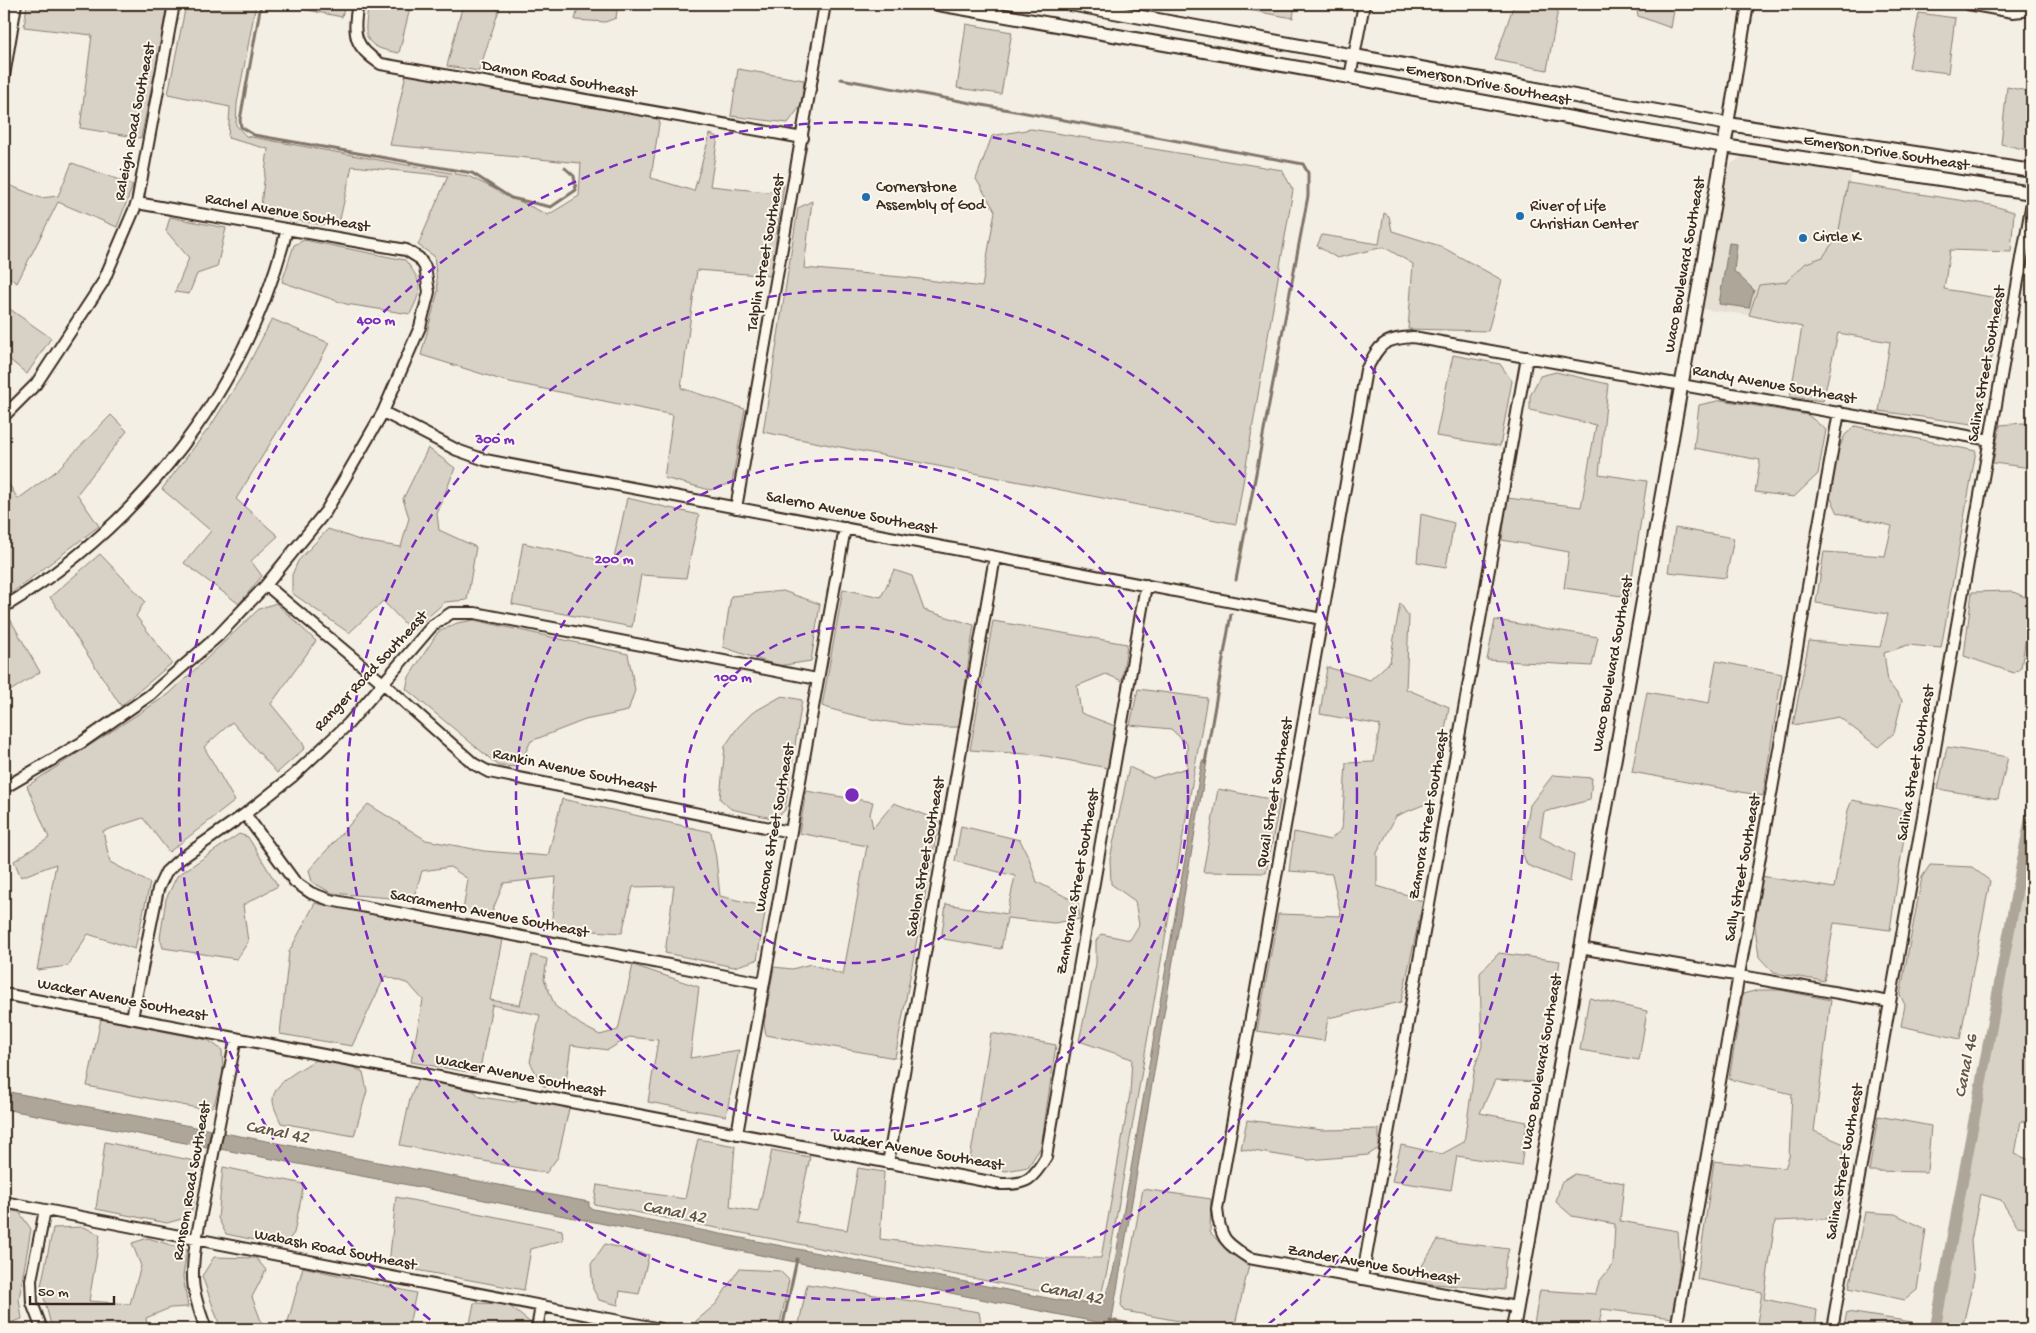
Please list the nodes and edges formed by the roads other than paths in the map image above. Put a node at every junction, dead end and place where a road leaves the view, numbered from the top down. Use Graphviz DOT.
graph roads {
  1 [pos="16,4"];
  2 [pos="174,4"];
  3 [pos="358,4"];
  4 [pos="825,4"];
  5 [pos="938,4"];
  6 [pos="1070,4"];
  7 [pos="1364,4"];
  8 [pos="1748,4"];
  9 [pos="1968,4"];
  10 [pos="2032,10"];
  11 [pos="1354,55"];
  12 [pos="4,76"];
  13 [pos="1350,77"];
  14 [pos="1728,124"];
  15 [pos="803,138"];
  16 [pos="1724,146"];
  17 [pos="2032,171"];
  18 [pos="2032,192"];
  19 [pos="2032,202"];
  20 [pos="137,203"];
  21 [pos="287,229"];
  22 [pos="1378,347"];
  23 [pos="1527,357"];
  24 [pos="1680,385"];
  25 [pos="383,412"];
  26 [pos="1838,412"];
  27 [pos="4,416"];
  28 [pos="1990,440"];
  29 [pos="736,508"];
  30 [pos="845,528"];
  31 [pos="995,557"];
  32 [pos="266,585"];
  33 [pos="1146,585"];
  34 [pos="4,607"];
  35 [pos="1322,619"];
  36 [pos="817,680"];
  37 [pos="383,684"];
  38 [pos="4,788"];
  39 [pos="245,814"];
  40 [pos="790,832"];
  41 [pos="1580,948"];
  42 [pos="1740,976"];
  43 [pos="763,983"];
  44 [pos="4,994"];
  45 [pos="1890,1002"];
  46 [pos="132,1018"];
  47 [pos="236,1038"];
  48 [pos="736,1134"];
  49 [pos="888,1163"];
  50 [pos="1030,1179"];
  51 [pos="4,1202"];
  52 [pos="45,1210"];
  53 [pos="196,1240"];
  54 [pos="1228,1244"];
  55 [pos="1362,1279"];
  56 [pos="541,1306"];
  57 [pos="1516,1307"];
  58 [pos="42,1329"];
  59 [pos="206,1329"];
  60 [pos="537,1329"];
  61 [pos="661,1329"];
  62 [pos="1513,1329"];
  63 [pos="1676,1329"];
  64 [pos="1832,1329"];
  1 -- 12 [label="street"];
  2 -- 20 [label="street, Raleigh Road Southeast"];
  3 -- 15 [label="street, Damon Road Southeast"];
  4 -- 15 [label="street, Talplin Street Southeast"];
  5 -- 13 [label="street, Emerson Drive Southeast"];
  6 -- 11 [label="street, Emerson Drive Southeast"];
  7 -- 11 [label="street"];
  8 -- 14 [label="street, Waco Boulevard Southeast"];
  9 -- 10 [label="street"];
  11 -- 13 [label="street"];
  11 -- 14 [label="street, Emerson Drive Southeast"];
  13 -- 16 [label="street, Emerson Drive Southeast"];
  14 -- 16 [label="street, Waco Boulevard Southeast"];
  14 -- 17 [label="street, Emerson Drive Southeast"];
  15 -- 29 [label="street, Talplin Street Southeast"];
  16 -- 18 [label="street, Emerson Drive Southeast"];
  16 -- 24 [label="street, Waco Boulevard Southeast"];
  19 -- 28 [label="street, Salina Street Southeast"];
  20 -- 21 [label="street, Rachel Avenue Southeast"];
  20 -- 27 [label="street, Raleigh Road Southeast"];
  21 -- 25 [label="street, Rachel Avenue Southeast"];
  21 -- 34 [label="street"];
  22 -- 23 [label="street, Randy Avenue Southeast"];
  22 -- 35 [label="street, Quail Street Southeast"];
  23 -- 24 [label="street, Randy Avenue Southeast"];
  23 -- 55 [label="street, Zamora Street Southeast"];
  24 -- 26 [label="street, Randy Avenue Southeast"];
  24 -- 41 [label="street, Waco Boulevard Southeast"];
  25 -- 29 [label="street, Salerno Avenue Southeast"];
  25 -- 32 [label="street"];
  26 -- 28 [label="street, Randy Avenue Southeast"];
  26 -- 42 [label="street, Sally Street Southeast"];
  28 -- 45 [label="street, Salina Street Southeast"];
  29 -- 30 [label="street, Salerno Avenue Southeast"];
  30 -- 31 [label="street, Salerno Avenue Southeast"];
  30 -- 36 [label="street, Wacona Street Southeast"];
  31 -- 33 [label="street, Salerno Avenue Southeast"];
  31 -- 49 [label="street, Sablon Street Southeast"];
  32 -- 37 [label="street, Rankin Avenue Southeast"];
  32 -- 38 [label="street"];
  33 -- 35 [label="street, Salerno Avenue Southeast"];
  33 -- 50 [label="street, Zambrana Street Southeast"];
  35 -- 54 [label="street, Quail Street Southeast"];
  36 -- 37 [label="street, Ranger Road Southeast"];
  36 -- 40 [label="street, Wacona Street Southeast"];
  37 -- 39 [label="street, Ranger Road Southeast"];
  37 -- 40 [label="street, Rankin Avenue Southeast"];
  39 -- 43 [label="street, Sacramento Avenue Southeast"];
  39 -- 46 [label="street, Ranger Road Southeast"];
  40 -- 43 [label="street, Wacona Street Southeast"];
  41 -- 42 [label="street"];
  41 -- 57 [label="street, Waco Boulevard Southeast"];
  42 -- 45 [label="street"];
  42 -- 63 [label="street, Sally Street Southeast"];
  43 -- 48 [label="street, Wacona Street Southeast"];
  44 -- 46 [label="street, Wacker Avenue Southeast"];
  45 -- 64 [label="street, Salina Street Southeast"];
  46 -- 47 [label="street, Wacker Avenue Southeast"];
  47 -- 48 [label="street, Wacker Avenue Southeast"];
  47 -- 53 [label="street, Ransom Road Southeast"];
  48 -- 49 [label="street, Wacker Avenue Southeast"];
  49 -- 50 [label="street, Wacker Avenue Southeast"];
  51 -- 52 [label="street, Wabash Road Southeast"];
  52 -- 53 [label="street, Wabash Road Southeast"];
  52 -- 58 [label="street"];
  53 -- 56 [label="street, Wabash Road Southeast"];
  53 -- 59 [label="street, Ransom Road Southeast"];
  54 -- 55 [label="street, Zander Avenue Southeast"];
  55 -- 57 [label="street, Zander Avenue Southeast"];
  56 -- 60 [label="street"];
  56 -- 61 [label="street, Wabash Road Southeast"];
  57 -- 62 [label="street, Waco Boulevard Southeast"];
}
